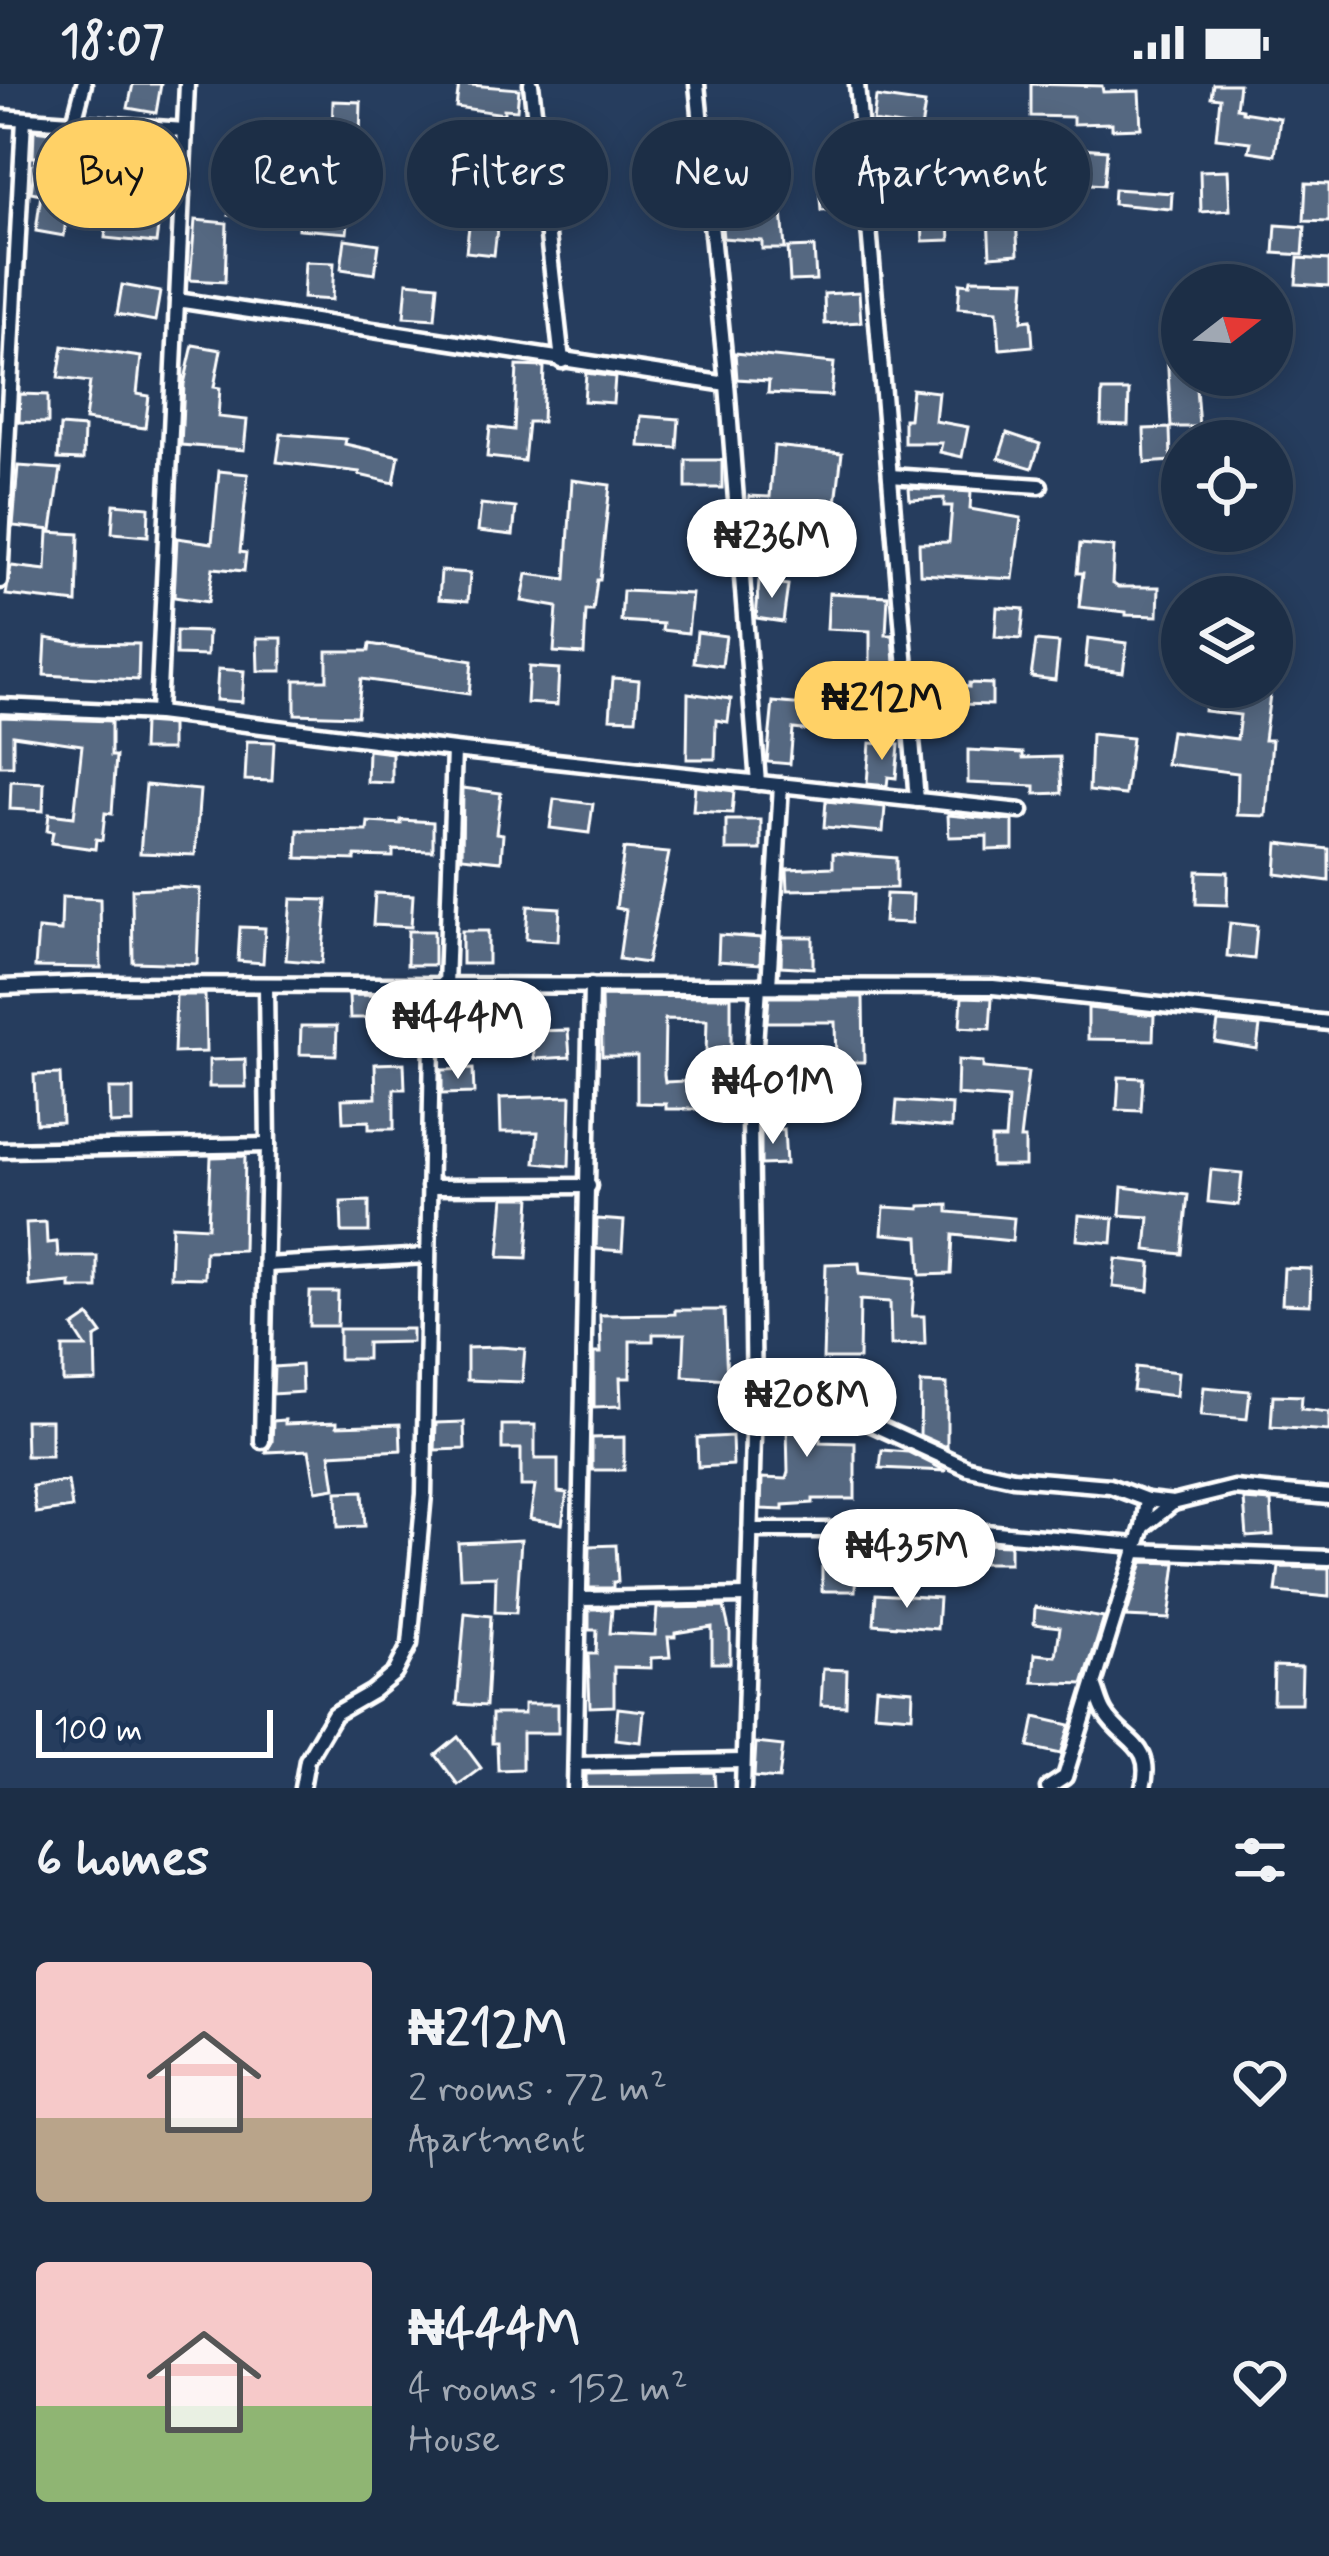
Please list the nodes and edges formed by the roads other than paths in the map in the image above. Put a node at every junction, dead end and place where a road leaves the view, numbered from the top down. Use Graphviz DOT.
graph roads {
  1 [pos="84,84"];
  2 [pos="187,84"];
  3 [pos="531,84"];
  4 [pos="697,84"];
  5 [pos="857,84"];
  6 [pos="0,117"];
  7 [pos="24,118"];
  8 [pos="49,120"];
  9 [pos="75,120"];
  10 [pos="185,120"];
  11 [pos="180,228"];
  12 [pos="177,300"];
  13 [pos="562,361"];
  14 [pos="727,384"];
  15 [pos="890,476"];
  16 [pos="1040,486"];
  17 [pos="0,581"];
  18 [pos="0,706"];
  19 [pos="158,713"];
  20 [pos="454,750"];
  21 [pos="758,783"];
  22 [pos="781,785"];
  23 [pos="917,800"];
  24 [pos="1021,811"];
  25 [pos="266,985"];
  26 [pos="591,985"];
  27 [pos="440,986"];
  28 [pos="764,986"];
  29 [pos="0,987"];
  30 [pos="1329,1023"];
  31 [pos="268,1145"];
  32 [pos="0,1150"];
  33 [pos="589,1186"];
  34 [pos="429,1187"];
  35 [pos="427,1256"];
  36 [pos="266,1265"];
  37 [pos="754,1370"];
  38 [pos="262,1441"];
  39 [pos="1329,1498"];
  40 [pos="1147,1500"];
  41 [pos="1173,1503"];
  42 [pos="1143,1527"];
  43 [pos="750,1531"];
  44 [pos="1135,1548"];
  45 [pos="1329,1558"];
  46 [pos="748,1596"];
  47 [pos="581,1599"];
  48 [pos="1094,1684"];
  49 [pos="743,1761"];
  50 [pos="576,1764"];
  51 [pos="302,1788"];
  52 [pos="575,1788"];
  53 [pos="743,1788"];
  54 [pos="1048,1788"];
  55 [pos="1144,1788"];
  1 -- 9 [label="street"];
  2 -- 10 [label="street"];
  3 -- 13 [label="street"];
  4 -- 14 [label="street"];
  5 -- 15 [label="street"];
  6 -- 7 [label="street"];
  7 -- 8 [label="street"];
  7 -- 17 [label="street"];
  11 -- 12 [label="street"];
  12 -- 13 [label="street"];
  12 -- 19 [label="street"];
  13 -- 14 [label="street"];
  14 -- 21 [label="street"];
  15 -- 16 [label="street"];
  15 -- 23 [label="street"];
  18 -- 19 [label="street"];
  19 -- 20 [label="street"];
  20 -- 21 [label="street"];
  20 -- 27 [label="street"];
  21 -- 22 [label="street"];
  22 -- 23 [label="street"];
  22 -- 28 [label="street"];
  23 -- 24 [label="street"];
  25 -- 27 [label="street"];
  25 -- 29 [label="street"];
  25 -- 31 [label="street"];
  26 -- 27 [label="street"];
  26 -- 28 [label="street"];
  26 -- 33 [label="street"];
  27 -- 34 [label="street"];
  28 -- 30 [label="street"];
  28 -- 37 [label="street"];
  31 -- 32 [label="street"];
  31 -- 36 [label="street"];
  33 -- 34 [label="street"];
  33 -- 47 [label="street"];
  34 -- 35 [label="street"];
  35 -- 36 [label="street"];
  35 -- 51 [label="street"];
  36 -- 38 [label="street"];
  37 -- 40 [label="street"];
  37 -- 43 [label="street"];
  39 -- 41 [label="street"];
  40 -- 41 [label="street"];
  40 -- 42 [label="street"];
  41 -- 42 [label="street"];
  42 -- 44 [label="street"];
  43 -- 44 [label="street"];
  43 -- 46 [label="street"];
  44 -- 45 [label="street"];
  44 -- 48 [label="street"];
  46 -- 47 [label="street"];
  46 -- 49 [label="street"];
  47 -- 50 [label="street"];
  48 -- 54 [label="street"];
  48 -- 55 [label="street"];
  49 -- 50 [label="street"];
  49 -- 53 [label="street"];
  50 -- 52 [label="street"];
}
